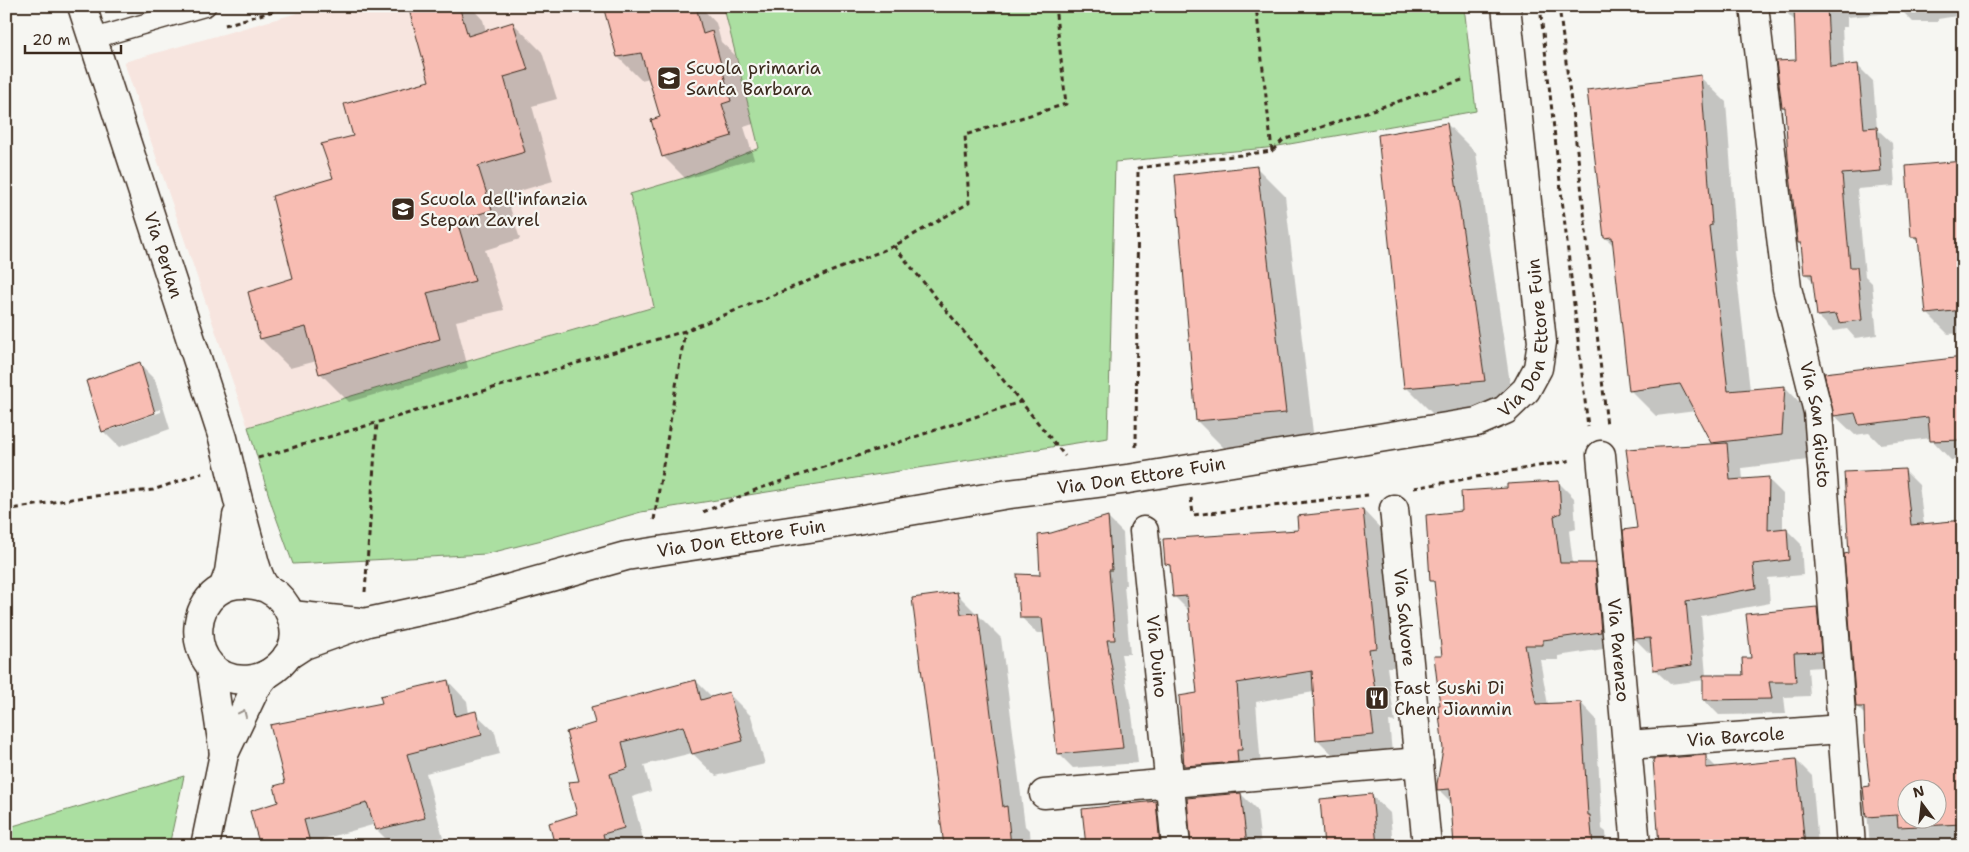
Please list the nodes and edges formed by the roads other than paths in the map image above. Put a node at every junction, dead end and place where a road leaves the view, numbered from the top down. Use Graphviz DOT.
graph roads {
  1 [pos="82,6"];
  2 [pos="206,6"];
  3 [pos="1506,6"];
  4 [pos="1754,6"];
  5 [pos="92,39"];
  6 [pos="1601,455"];
  7 [pos="1391,497"];
  8 [pos="238,507"];
  9 [pos="1144,531"];
  10 [pos="224,586"];
  11 [pos="266,588"];
  12 [pos="291,615"];
  13 [pos="368,622"];
  14 [pos="287,656"];
  15 [pos="211,667"];
  16 [pos="266,675"];
  17 [pos="1841,729"];
  18 [pos="1628,745"];
  19 [pos="224,754"];
  20 [pos="1419,762"];
  21 [pos="1171,783"];
  22 [pos="1044,794"];
  23 [pos="205,846"];
  24 [pos="1176,846"];
  25 [pos="1427,846"];
  26 [pos="1636,846"];
  27 [pos="1850,846"];
  1 -- 5 [label="street, Via Perlan"];
  2 -- 5 [label="lane"];
  3 -- 13 [label="street, Via Don Ettore Fuin"];
  4 -- 17 [label="street, Via San Giusto"];
  5 -- 8 [label="street, Via Perlan"];
  6 -- 18 [label="street, Via Parenzo"];
  7 -- 20 [label="street, Via Salvore"];
  8 -- 10 [label="street, Via Perlan"];
  8 -- 11 [label="street, Via Perlan"];
  9 -- 21 [label="street, Via Duino"];
  10 -- 11 [label="street, Via Perlan"];
  10 -- 15 [label="street"];
  11 -- 12 [label="street, Via Perlan"];
  12 -- 13 [label="street, Via Don Ettore Fuin"];
  12 -- 14 [label="street, Via Perlan"];
  13 -- 14 [label="street, Via Don Ettore Fuin"];
  14 -- 16 [label="street"];
  15 -- 16 [label="street"];
  15 -- 19 [label="street"];
  19 -- 16 [label="street, one-way"];
  17 -- 18 [label="street, Via Barcole"];
  17 -- 27 [label="street, Via San Giusto"];
  18 -- 26 [label="street, Via Parenzo"];
  19 -- 23 [label="street"];
  20 -- 21 [label="street"];
  20 -- 25 [label="street, Via Salvore"];
  21 -- 22 [label="street"];
  21 -- 24 [label="street, Via Duino"];
}
